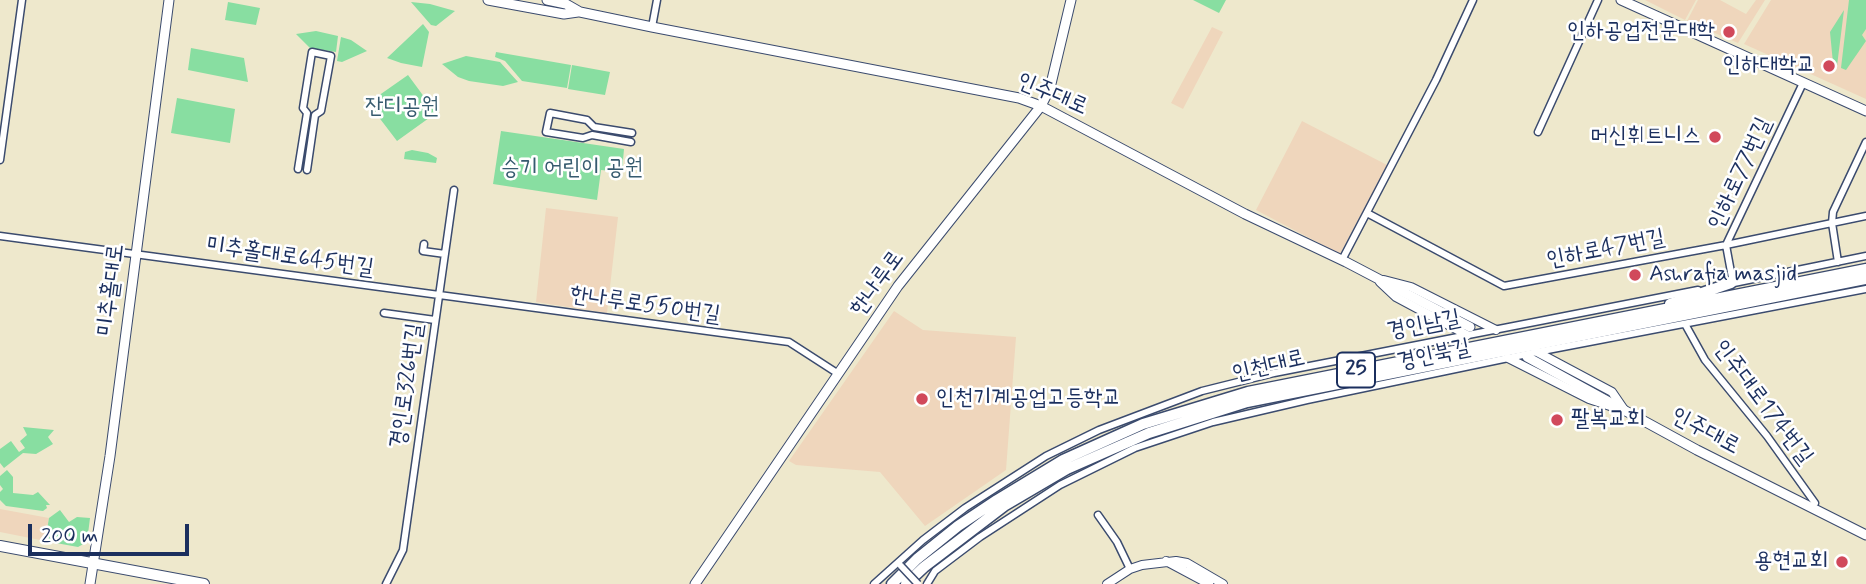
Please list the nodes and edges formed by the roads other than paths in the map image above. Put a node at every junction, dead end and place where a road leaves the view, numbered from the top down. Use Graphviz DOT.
graph roads {
  1 [pos="22,0"];
  2 [pos="169,0"];
  3 [pos="488,0"];
  4 [pos="547,0"];
  5 [pos="657,0"];
  6 [pos="1071,0"];
  7 [pos="1473,0"];
  8 [pos="1598,0"];
  9 [pos="1621,0"];
  10 [pos="580,12"];
  11 [pos="652,27"];
  12 [pos="1802,83"];
  13 [pos="1041,106"];
  14 [pos="1866,111"];
  15 [pos="1538,132"];
  16 [pos="632,133"];
  17 [pos="631,142"];
  18 [pos="1866,142"];
  19 [pos="0,160"];
  20 [pos="298,169"];
  21 [pos="307,170"];
  22 [pos="454,190"];
  23 [pos="1367,213"];
  24 [pos="1866,216"];
  25 [pos="1832,223"];
  26 [pos="0,236"];
  27 [pos="424,244"];
  28 [pos="1726,245"];
  29 [pos="136,254"];
  30 [pos="445,254"];
  31 [pos="1866,256"];
  32 [pos="1342,260"];
  33 [pos="1838,262"];
  34 [pos="1866,269"];
  35 [pos="1378,279"];
  36 [pos="1866,279"];
  37 [pos="1732,283"];
  38 [pos="1866,289"];
  39 [pos="439,296"];
  40 [pos="1658,310"];
  41 [pos="384,313"];
  42 [pos="435,320"];
  43 [pos="1684,323"];
  44 [pos="1496,330"];
  45 [pos="1469,331"];
  46 [pos="1537,352"];
  47 [pos="1527,357"];
  48 [pos="1508,358"];
  49 [pos="837,373"];
  50 [pos="1625,411"];
  51 [pos="1813,505"];
  52 [pos="1098,515"];
  53 [pos="1866,535"];
  54 [pos="0,547"];
  55 [pos="1166,561"];
  56 [pos="93,564"];
  57 [pos="900,564"];
  58 [pos="1130,569"];
  59 [pos="90,584"];
  60 [pos="204,584"];
  61 [pos="386,584"];
  62 [pos="695,584"];
  63 [pos="874,584"];
  64 [pos="892,584"];
  65 [pos="906,584"];
  66 [pos="918,584"];
  67 [pos="927,584"];
  68 [pos="1107,584"];
  69 [pos="1209,584"];
  70 [pos="1223,584"];
  1 -- 19 [label="street"];
  2 -- 29 [label="main road, 미추홀대로"];
  3 -- 10 [label="main road, 인주대로"];
  4 -- 10 [label="main road, 인주대로"];
  5 -- 11 [label="street"];
  6 -- 13 [label="main road, 한나루로"];
  7 -- 23 [label="street"];
  8 -- 15 [label="street"];
  9 -- 12 [label="main road"];
  10 -- 11 [label="main road, 인주대로"];
  11 -- 13 [label="main road, 인주대로"];
  12 -- 14 [label="main road"];
  12 -- 28 [label="street, 인하로77번길"];
  13 -- 32 [label="main road, 인주대로"];
  13 -- 49 [label="main road, 한나루로"];
  16 -- 17 [label="street"];
  18 -- 25 [label="street"];
  20 -- 21 [label="street"];
  22 -- 30 [label="street, 경인로326번길"];
  23 -- 28 [label="street, 인하로47번길"];
  23 -- 32 [label="street"];
  24 -- 25 [label="street, 인하로47번길"];
  25 -- 28 [label="street, 인하로47번길"];
  25 -- 33 [label="street"];
  26 -- 29 [label="street, 미추홀대로645번길"];
  27 -- 30 [label="street"];
  28 -- 37 [label="street, 인하로77번길"];
  29 -- 39 [label="street, 미추홀대로645번길"];
  29 -- 56 [label="main road, 미추홀대로"];
  30 -- 39 [label="street, 경인로326번길"];
  31 -- 33 [label="street, 경인남길"];
  32 -- 35 [label="main road, 인주대로"];
  33 -- 37 [label="street, 경인남길"];
  34 -- 40 [label="highway, 인천대로 / 25"];
  35 -- 44 [label="street"];
  35 -- 45 [label="main road, 인주대로"];
  36 -- 65 [label="highway, 인천대로 / 25"];
  37 -- 40 [label="highway"];
  37 -- 44 [label="street, 경인남길"];
  38 -- 43 [label="street, 경인북길"];
  39 -- 42 [label="street, 경인로326번길"];
  39 -- 49 [label="street, 한나루로550번길"];
  40 -- 64 [label="highway, 인천대로 / 25"];
  41 -- 42 [label="street"];
  42 -- 61 [label="street, 경인로326번길"];
  43 -- 46 [label="street, 경인북길"];
  43 -- 51 [label="street, 인주대로174번길"];
  44 -- 45 [label="street, 경인남길"];
  45 -- 57 [label="street, 경인남길"];
  46 -- 48 [label="street, 경인북길"];
  46 -- 50 [label="street"];
  47 -- 50 [label="main road, 인주대로"];
  48 -- 50 [label="street"];
  48 -- 67 [label="street, 경인북길"];
  49 -- 62 [label="main road, 한나루로"];
  50 -- 51 [label="main road, 인주대로"];
  51 -- 53 [label="main road, 인주대로"];
  52 -- 58 [label="street"];
  54 -- 56 [label="main road"];
  55 -- 58 [label="street"];
  55 -- 69 [label="street"];
  55 -- 70 [label="street"];
  56 -- 59 [label="main road, 미추홀대로"];
  56 -- 60 [label="main road"];
  57 -- 63 [label="street, 경인남길"];
  57 -- 66 [label="street, bridge"];
  58 -- 68 [label="street"];
}
